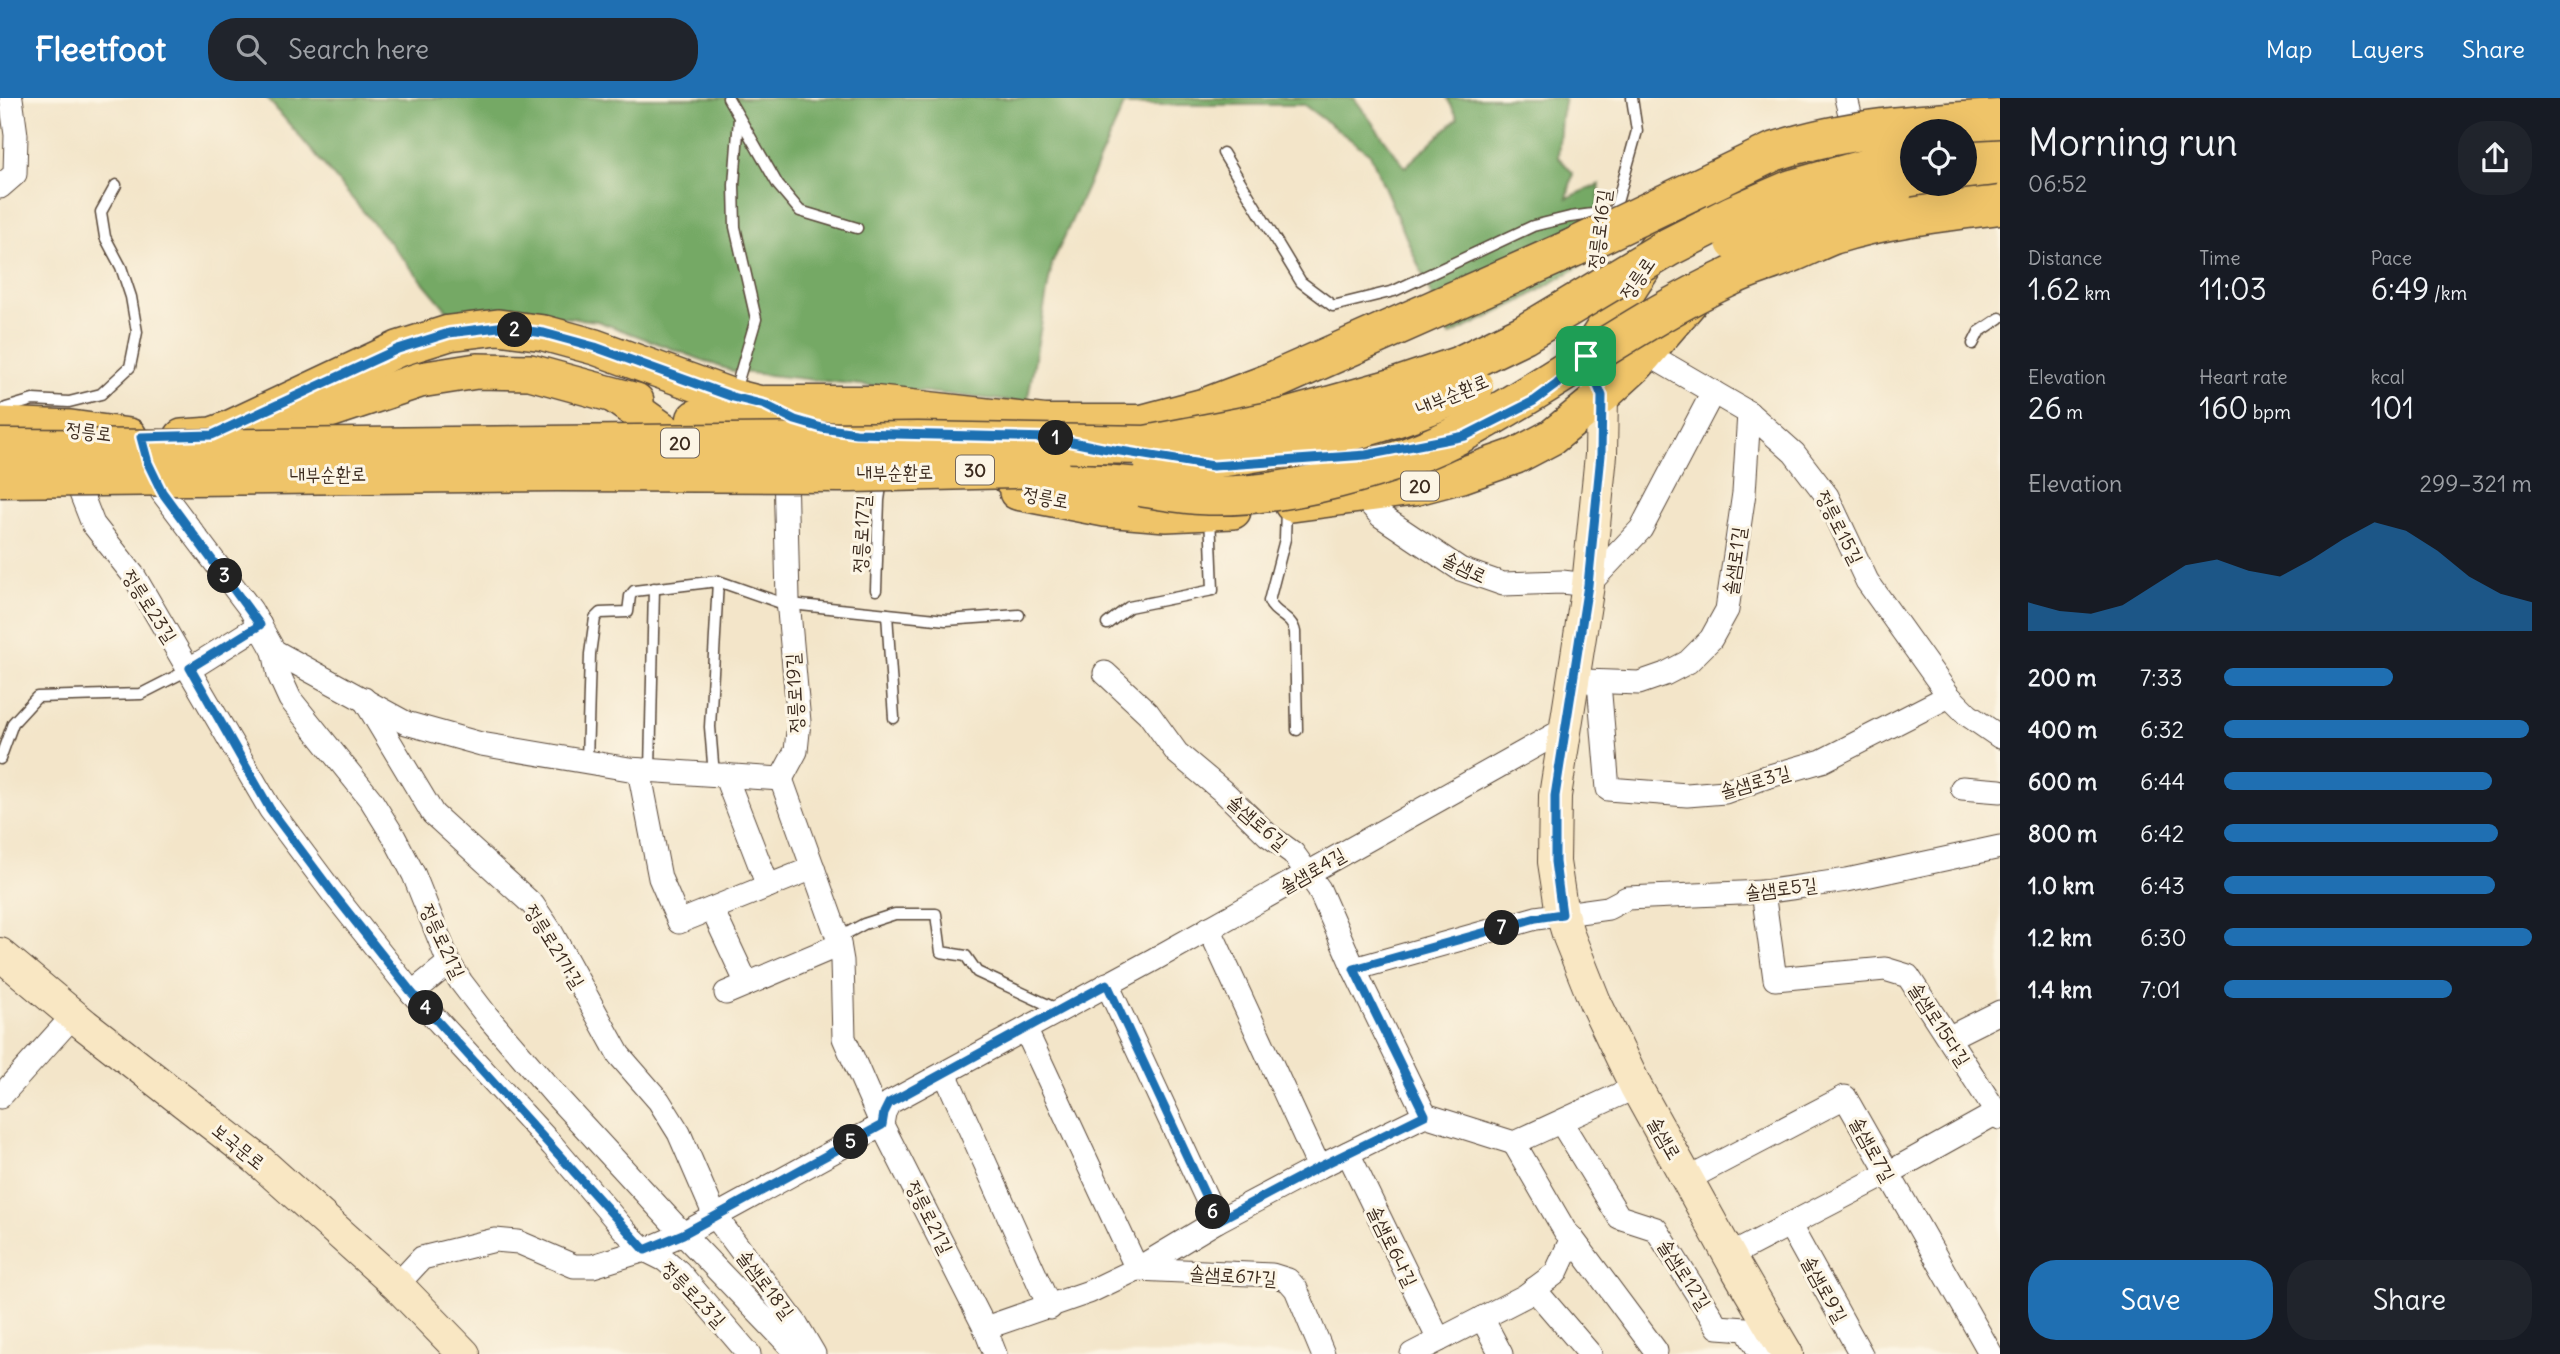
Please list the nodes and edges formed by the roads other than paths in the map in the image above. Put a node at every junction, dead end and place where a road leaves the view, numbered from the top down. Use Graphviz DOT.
graph roads {
  1 [pos="11,98"];
  2 [pos="26,98"];
  3 [pos="728,98"];
  4 [pos="1632,98"];
  5 [pos="1848,98"];
  6 [pos="739,118"];
  7 [pos="2000,119"];
  8 [pos="15,125"];
  9 [pos="2000,132"];
  10 [pos="1977,133"];
  11 [pos="1900,141"];
  12 [pos="2000,143"];
  13 [pos="1977,146"];
  14 [pos="1858,149"];
  15 [pos="1223,153"];
  16 [pos="1900,158"];
  17 [pos="2000,178"];
  18 [pos="1977,180"];
  19 [pos="116,185"];
  20 [pos="0,187"];
  21 [pos="1900,191"];
  22 [pos="2000,203"];
  23 [pos="1616,211"];
  24 [pos="857,228"];
  25 [pos="1614,242"];
  26 [pos="1611,270"];
  27 [pos="2000,318"];
  28 [pos="1606,324"];
  29 [pos="1973,344"];
  30 [pos="1646,353"];
  31 [pos="1586,356"];
  32 [pos="1713,392"];
  33 [pos="615,396"];
  34 [pos="1602,396"];
  35 [pos="749,401"];
  36 [pos="0,412"];
  37 [pos="1749,413"];
  38 [pos="696,419"];
  39 [pos="0,425"];
  40 [pos="0,436"];
  41 [pos="0,448"];
  42 [pos="145,450"];
  43 [pos="69,463"];
  44 [pos="0,464"];
  45 [pos="771,464"];
  46 [pos="0,478"];
  47 [pos="882,480"];
  48 [pos="1362,495"];
  49 [pos="1286,505"];
  50 [pos="1211,522"];
  51 [pos="718,581"];
  52 [pos="1588,585"];
  53 [pos="654,588"];
  54 [pos="876,590"];
  55 [pos="788,602"];
  56 [pos="887,614"];
  57 [pos="1019,615"];
  58 [pos="1107,624"];
  59 [pos="260,625"];
  60 [pos="274,652"];
  61 [pos="190,668"];
  62 [pos="1105,673"];
  63 [pos="1587,681"];
  64 [pos="1949,696"];
  65 [pos="364,699"];
  66 [pos="894,718"];
  67 [pos="1565,729"];
  68 [pos="1297,730"];
  69 [pos="2000,737"];
  70 [pos="0,759"];
  71 [pos="587,762"];
  72 [pos="645,770"];
  73 [pos="719,775"];
  74 [pos="781,779"];
  75 [pos="1962,788"];
  76 [pos="2000,791"];
  77 [pos="2000,847"];
  78 [pos="813,868"];
  79 [pos="1307,873"];
  80 [pos="768,886"];
  81 [pos="1763,892"];
  82 [pos="712,909"];
  83 [pos="1562,914"];
  84 [pos="1209,928"];
  85 [pos="839,941"];
  86 [pos="0,954"];
  87 [pos="449,963"];
  88 [pos="1354,969"];
  89 [pos="1107,984"];
  90 [pos="412,993"];
  91 [pos="1059,1010"];
  92 [pos="2000,1012"];
  93 [pos="74,1015"];
  94 [pos="1028,1035"];
  95 [pos="1950,1037"];
  96 [pos="947,1078"];
  97 [pos="1636,1087"];
  98 [pos="0,1097"];
  99 [pos="1999,1114"];
  100 [pos="1425,1115"];
  101 [pos="1561,1122"];
  102 [pos="882,1125"];
  103 [pos="1514,1143"];
  104 [pos="1348,1153"];
  105 [pos="1319,1167"];
  106 [pos="1887,1174"];
  107 [pos="1688,1179"];
  108 [pos="715,1216"];
  109 [pos="1217,1221"];
  110 [pos="1788,1224"];
  111 [pos="683,1234"];
  112 [pos="1572,1238"];
  113 [pos="645,1250"];
  114 [pos="1729,1255"];
  115 [pos="1137,1269"];
  116 [pos="397,1285"];
  117 [pos="1534,1289"];
  118 [pos="1049,1308"];
  119 [pos="1482,1318"];
  120 [pos="985,1328"];
  121 [pos="1439,1340"];
  122 [pos="451,1349"];
  123 [pos="1990,1350"];
  124 [pos="1656,1351"];
  125 [pos="749,1354"];
  126 [pos="797,1354"];
  127 [pos="814,1354"];
  128 [pos="995,1354"];
  129 [pos="1323,1354"];
  130 [pos="1412,1354"];
  131 [pos="1501,1354"];
  132 [pos="1590,1354"];
  133 [pos="1761,1354"];
  134 [pos="1787,1354"];
  135 [pos="1861,1354"];
  1 -- 8 [label="street"];
  2 -- 8 [label="street"];
  3 -- 6 [label="lane"];
  4 -- 23 [label="lane, 정릉로16길"];
  5 -- 14 [label="street"];
  6 -- 24 [label="lane"];
  6 -- 35 [label="lane"];
  7 -- 35 [label="highway, bridge"];
  8 -- 20 [label="street"];
  9 -- 10 [label="main road"];
  11 -- 14 [label="main road, 정릉로 / 20"];
  12 -- 13 [label="highway"];
  14 -- 28 [label="main road, 정릉로 / 20"];
  15 -- 23 [label="lane"];
  16 -- 41 [label="highway, 내부순환로 / 30, bridge"];
  17 -- 18 [label="highway"];
  19 -- 36 [label="lane"];
  21 -- 46 [label="highway, 내부순환로 / 30, bridge"];
  22 -- 30 [label="main road, 정릉로 / 20"];
  22 -- 38 [label="highway, bridge"];
  23 -- 25 [label="lane, 정릉로16길"];
  26 -- 28 [label="lane, 정릉로16길"];
  27 -- 29 [label="lane"];
  28 -- 31 [label="main road, 정릉로 / 20"];
  30 -- 32 [label="street, 정릉로15길"];
  30 -- 34 [label="main road, 정릉로 / 20"];
  31 -- 34 [label="main road, 솔샘로"];
  31 -- 35 [label="main road, 정릉로 / 20"];
  32 -- 37 [label="street, 정릉로15길"];
  32 -- 52 [label="street"];
  33 -- 38 [label="main road, 정릉로"];
  33 -- 42 [label="main road, 정릉로 / 20"];
  33 -- 45 [label="main road, 정릉로 / 20"];
  34 -- 48 [label="main road, 정릉로 / 20"];
  34 -- 52 [label="main road, 솔샘로"];
  35 -- 42 [label="main road, 정릉로 / 20"];
  37 -- 63 [label="street, 솔샘로1길"];
  37 -- 64 [label="street, 정릉로15길"];
  38 -- 45 [label="main road, 정릉로"];
  39 -- 42 [label="main road, 정릉로 / 20"];
  40 -- 42 [label="main road"];
  42 -- 43 [label="main road, 정릉로 / 20"];
  42 -- 59 [label="street, 정릉로21길"];
  43 -- 44 [label="main road, 정릉로 / 20"];
  43 -- 61 [label="street, 정릉로23길"];
  45 -- 47 [label="main road, 정릉로 / 20"];
  45 -- 55 [label="street, 정릉로19길"];
  47 -- 50 [label="main road, 정릉로 / 20"];
  47 -- 54 [label="lane, 정릉로17길"];
  48 -- 49 [label="main road, 정릉로 / 20"];
  48 -- 52 [label="street, 솔샘로"];
  49 -- 50 [label="main road, 정릉로 / 20"];
  49 -- 68 [label="lane"];
  50 -- 58 [label="lane"];
  51 -- 53 [label="lane"];
  51 -- 55 [label="lane"];
  51 -- 73 [label="lane"];
  52 -- 63 [label="main road, 솔샘로"];
  53 -- 71 [label="lane"];
  53 -- 72 [label="lane"];
  55 -- 56 [label="lane"];
  55 -- 74 [label="street, 정릉로19길"];
  56 -- 57 [label="lane"];
  56 -- 66 [label="lane"];
  59 -- 60 [label="street, 정릉로21길"];
  59 -- 61 [label="street"];
  60 -- 65 [label="street"];
  60 -- 87 [label="street, 정릉로21길"];
  61 -- 70 [label="lane"];
  61 -- 90 [label="street, 정릉로23길"];
  62 -- 79 [label="street, 솔샘로6길"];
  63 -- 64 [label="street, 솔샘로3길"];
  63 -- 67 [label="main road, 솔샘로"];
  64 -- 69 [label="street, 정릉로15길"];
  65 -- 71 [label="street"];
  65 -- 108 [label="street, 정릉로21가길"];
  67 -- 79 [label="street, 솔샘로4길"];
  67 -- 83 [label="main road, 솔샘로"];
  71 -- 72 [label="street"];
  72 -- 73 [label="street"];
  72 -- 82 [label="street"];
  73 -- 74 [label="street"];
  73 -- 80 [label="street"];
  74 -- 78 [label="street, 정릉로21길"];
  75 -- 76 [label="street"];
  77 -- 81 [label="street, 솔샘로5길"];
  78 -- 80 [label="street"];
  78 -- 85 [label="street, 정릉로21길"];
  79 -- 84 [label="street, 솔샘로4길"];
  79 -- 88 [label="street, 솔샘로6길"];
  80 -- 82 [label="street"];
  81 -- 83 [label="street, 솔샘로5길"];
  81 -- 95 [label="street, 솔샘로15다길"];
  82 -- 85 [label="street"];
  83 -- 88 [label="street"];
  83 -- 97 [label="main road, 솔샘로"];
  84 -- 89 [label="street, 솔샘로4길"];
  84 -- 105 [label="street"];
  85 -- 91 [label="lane"];
  85 -- 102 [label="street, 정릉로21길"];
  86 -- 93 [label="main road, 보국문로"];
  87 -- 90 [label="street"];
  87 -- 111 [label="street, 정릉로21길"];
  88 -- 100 [label="street, 솔샘로6길"];
  89 -- 91 [label="street, 솔샘로4길"];
  89 -- 109 [label="street"];
  90 -- 113 [label="street, 정릉로23길"];
  91 -- 102 [label="street, 솔샘로4길"];
  92 -- 95 [label="street"];
  93 -- 98 [label="street"];
  93 -- 116 [label="main road, 보국문로"];
  94 -- 115 [label="street"];
  95 -- 99 [label="street, 솔샘로15다길"];
  96 -- 118 [label="street"];
  97 -- 101 [label="street"];
  97 -- 107 [label="main road, 솔샘로"];
  99 -- 106 [label="street"];
  100 -- 103 [label="street"];
  100 -- 104 [label="street"];
  101 -- 103 [label="street"];
  101 -- 133 [label="street, 솔샘로12길"];
  102 -- 108 [label="street"];
  102 -- 120 [label="street, 정릉로21길"];
  103 -- 112 [label="street"];
  104 -- 105 [label="street"];
  104 -- 121 [label="street, 솔샘로6나길"];
  105 -- 109 [label="street"];
  106 -- 107 [label="street, 솔샘로7길"];
  106 -- 110 [label="street"];
  106 -- 123 [label="street, 솔샘로7길"];
  107 -- 114 [label="main road, 솔샘로"];
  108 -- 111 [label="street"];
  108 -- 127 [label="street, 솔샘로18길"];
  109 -- 115 [label="street"];
  110 -- 114 [label="street"];
  110 -- 135 [label="street, 솔샘로9길"];
  111 -- 113 [label="street"];
  111 -- 126 [label="street, 정릉로21길"];
  112 -- 117 [label="street"];
  112 -- 124 [label="street"];
  113 -- 116 [label="street"];
  113 -- 125 [label="street, 정릉로23길"];
  114 -- 134 [label="main road, 솔샘로"];
  115 -- 118 [label="street"];
  115 -- 129 [label="street, 솔샘로6가길"];
  116 -- 122 [label="main road, 보국문로"];
  117 -- 119 [label="street"];
  117 -- 132 [label="street"];
  118 -- 120 [label="street"];
  119 -- 121 [label="street"];
  119 -- 131 [label="street"];
  120 -- 128 [label="street"];
  121 -- 130 [label="street"];
}
